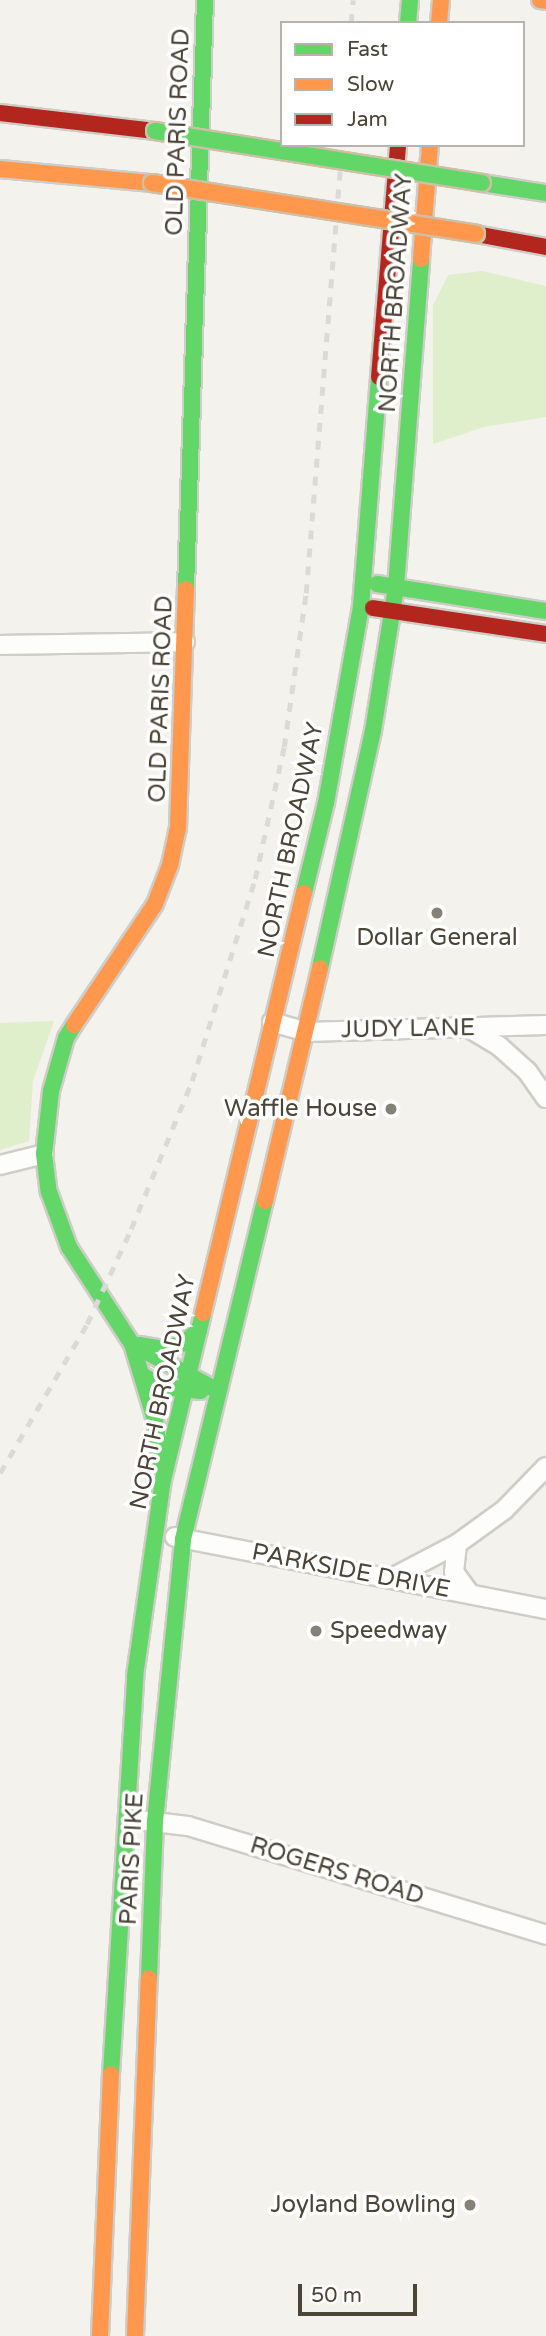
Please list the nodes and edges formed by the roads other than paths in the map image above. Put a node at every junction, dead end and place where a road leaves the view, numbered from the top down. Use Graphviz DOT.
graph roads {
  1 [pos="205,0"];
  2 [pos="410,0"];
  3 [pos="441,0"];
  4 [pos="540,0"];
  5 [pos="546,1"];
  6 [pos="408,21"];
  7 [pos="439,21"];
  8 [pos="0,113"];
  9 [pos="398,147"];
  10 [pos="430,147"];
  11 [pos="0,169"];
  12 [pos="546,193"];
  13 [pos="543,247"];
  14 [pos="362,581"];
  15 [pos="396,587"];
  16 [pos="360,606"];
  17 [pos="393,610"];
  18 [pos="546,611"];
  19 [pos="546,634"];
  20 [pos="185,642"];
  21 [pos="0,645"];
  22 [pos="272,1022"];
  23 [pos="546,1025"];
  24 [pos="470,1028"];
  25 [pos="306,1032"];
  26 [pos="546,1098"];
  27 [pos="44,1154"];
  28 [pos="0,1165"];
  29 [pos="199,1330"];
  30 [pos="132,1343"];
  31 [pos="188,1372"];
  32 [pos="142,1375"];
  33 [pos="216,1390"];
  34 [pos="183,1393"];
  35 [pos="546,1466"];
  36 [pos="163,1480"];
  37 [pos="156,1533"];
  38 [pos="183,1539"];
  39 [pos="457,1544"];
  40 [pos="390,1579"];
  41 [pos="470,1594"];
  42 [pos="546,1609"];
  43 [pos="125,1820"];
  44 [pos="155,1821"];
  45 [pos="546,1935"];
  46 [pos="100,2336"];
  47 [pos="135,2336"];
  1 -- 20 [label="main road, OLD PARIS ROAD"];
  2 -- 6 [label="main road"];
  3 -- 7 [label="main road"];
  4 -- 5 [label="main road"];
  8 -- 12 [label="main road, bridge"];
  9 -- 14 [label="main road, NORTH BROADWAY"];
  10 -- 15 [label="main road, NORTH BROADWAY"];
  11 -- 13 [label="main road, bridge"];
  14 -- 15 [label="main road"];
  14 -- 16 [label="main road, NORTH BROADWAY"];
  15 -- 17 [label="main road, NORTH BROADWAY"];
  15 -- 18 [label="main road"];
  16 -- 17 [label="main road"];
  16 -- 22 [label="main road, NORTH BROADWAY"];
  17 -- 19 [label="main road"];
  17 -- 25 [label="main road, NORTH BROADWAY"];
  20 -- 21 [label="street"];
  20 -- 27 [label="main road, OLD PARIS ROAD"];
  22 -- 25 [label="street, JUDY LANE"];
  22 -- 29 [label="main road, NORTH BROADWAY"];
  23 -- 24 [label="street, JUDY LANE"];
  24 -- 25 [label="street, JUDY LANE"];
  24 -- 26 [label="street"];
  25 -- 33 [label="main road, NORTH BROADWAY"];
  27 -- 28 [label="street"];
  27 -- 30 [label="main road, OLD PARIS ROAD"];
  29 -- 30 [label="main road"];
  29 -- 31 [label="main road, NORTH BROADWAY"];
  30 -- 31 [label="main road, OLD PARIS ROAD"];
  30 -- 32 [label="main road, OLD PARIS ROAD"];
  31 -- 33 [label="main road, OLD PARIS ROAD"];
  31 -- 34 [label="main road, NORTH BROADWAY"];
  32 -- 34 [label="main road"];
  32 -- 36 [label="main road, OLD PARIS ROAD"];
  33 -- 34 [label="main road"];
  33 -- 38 [label="main road, PARIS PIKE"];
  34 -- 36 [label="main road, NORTH BROADWAY"];
  35 -- 39 [label="street"];
  36 -- 37 [label="main road, NORTH BROADWAY"];
  37 -- 38 [label="street, PARKSIDE DRIVE"];
  37 -- 43 [label="main road, PARIS PIKE"];
  38 -- 40 [label="street, PARKSIDE DRIVE"];
  38 -- 44 [label="main road, PARIS PIKE"];
  39 -- 40 [label="street"];
  39 -- 41 [label="street"];
  40 -- 41 [label="street, PARKSIDE DRIVE"];
  41 -- 42 [label="street, PARKSIDE DRIVE"];
  43 -- 44 [label="street, ROGERS ROAD"];
  43 -- 46 [label="main road, PARIS PIKE"];
  44 -- 45 [label="street, ROGERS ROAD"];
  44 -- 47 [label="main road, PARIS PIKE"];
}
